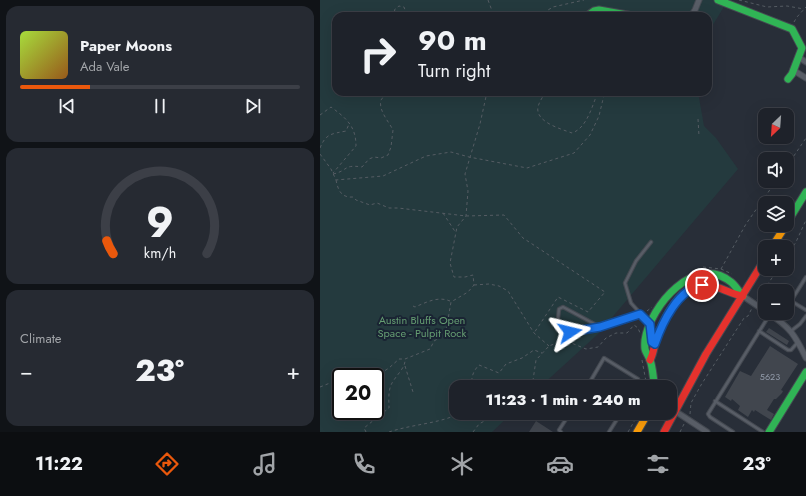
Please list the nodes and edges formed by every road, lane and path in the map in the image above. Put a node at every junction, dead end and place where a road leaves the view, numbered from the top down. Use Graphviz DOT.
graph roads {
  1 [pos="488,0"];
  2 [pos="584,0"];
  3 [pos="699,0"];
  4 [pos="718,0"];
  5 [pos="739,0"];
  6 [pos="806,7"];
  7 [pos="804,9"];
  8 [pos="394,12"];
  9 [pos="406,12"];
  10 [pos="492,12"];
  11 [pos="545,12"];
  12 [pos="592,12"];
  13 [pos="610,12"];
  14 [pos="694,12"];
  15 [pos="792,26"];
  16 [pos="798,57"];
  17 [pos="806,62"];
  18 [pos="793,70"];
  19 [pos="788,78"];
  20 [pos="806,78"];
  21 [pos="383,96"];
  22 [pos="487,96"];
  23 [pos="543,96"];
  24 [pos="596,96"];
  25 [pos="604,96"];
  26 [pos="320,115"];
  27 [pos="698,119"];
  28 [pos="350,124"];
  29 [pos="699,136"];
  30 [pos="806,138"];
  31 [pos="320,148"];
  32 [pos="320,154"];
  33 [pos="794,156"];
  34 [pos="469,158"];
  35 [pos="333,174"];
  36 [pos="336,180"];
  37 [pos="771,188"];
  38 [pos="806,192"];
  39 [pos="794,211"];
  40 [pos="443,213"];
  41 [pos="466,216"];
  42 [pos="806,220"];
  43 [pos="456,234"];
  44 [pos="651,242"];
  45 [pos="794,245"];
  46 [pos="721,269"];
  47 [pos="758,271"];
  48 [pos="806,277"];
  49 [pos="474,285"];
  50 [pos="605,292"];
  51 [pos="743,296"];
  52 [pos="451,302"];
  53 [pos="413,306"];
  54 [pos="758,306"];
  55 [pos="806,310"];
  56 [pos="750,312"];
  57 [pos="640,314"];
  58 [pos="806,316"];
  59 [pos="765,320"];
  60 [pos="777,320"];
  61 [pos="650,324"];
  62 [pos="634,326"];
  63 [pos="600,327"];
  64 [pos="791,331"];
  65 [pos="759,332"];
  66 [pos="799,342"];
  67 [pos="655,344"];
  68 [pos="549,346"];
  69 [pos="543,353"];
  70 [pos="806,358"];
  71 [pos="405,359"];
  72 [pos="650,360"];
  73 [pos="404,366"];
  74 [pos="384,371"];
  75 [pos="806,372"];
  76 [pos="473,380"];
  77 [pos="533,380"];
  78 [pos="591,380"];
  79 [pos="638,380"];
  80 [pos="654,380"];
  81 [pos="332,383"];
  82 [pos="320,387"];
  83 [pos="413,392"];
  84 [pos="715,401"];
  85 [pos="677,409"];
  86 [pos="677,412"];
  87 [pos="449,418"];
  88 [pos="687,419"];
  89 [pos="486,420"];
  90 [pos="565,420"];
  91 [pos="617,420"];
  92 [pos="635,420"];
  93 [pos="644,420"];
  94 [pos="671,420"];
  95 [pos="366,432"];
  96 [pos="389,432"];
  97 [pos="473,432"];
  98 [pos="561,432"];
  99 [pos="609,432"];
  100 [pos="628,432"];
  101 [pos="637,432"];
  102 [pos="664,432"];
  103 [pos="680,432"];
  104 [pos="707,432"];
  105 [pos="733,432"];
  106 [pos="763,432"];
  107 [pos="768,432"];
  1 -- 10 [label="path"];
  2 -- 11 [label="path"];
  3 -- 14 [label="street"];
  4 -- 16 [label="main road"];
  5 -- 7 [label="path"];
  6 -- 7 [label="path"];
  7 -- 15 [label="path"];
  8 -- 9 [label="path"];
  12 -- 13 [label="main road"];
  16 -- 17 [label="street"];
  16 -- 18 [label="main road"];
  18 -- 19 [label="main road"];
  18 -- 20 [label="street"];
  21 -- 35 [label="path"];
  22 -- 34 [label="path"];
  23 -- 24 [label="path"];
  25 -- 34 [label="path"];
  26 -- 28 [label="path"];
  27 -- 29 [label="path"];
  28 -- 31 [label="path"];
  28 -- 35 [label="path"];
  30 -- 33 [label="path"];
  32 -- 35 [label="path"];
  34 -- 36 [label="path"];
  34 -- 41 [label="path"];
  35 -- 36 [label="path"];
  36 -- 40 [label="path"];
  37 -- 46 [label="path"];
  38 -- 39 [label="main road"];
  40 -- 41 [label="path"];
  40 -- 43 [label="path"];
  41 -- 43 [label="path"];
  41 -- 50 [label="path"];
  42 -- 45 [label="path"];
  43 -- 49 [label="path"];
  44 -- 57 [label="lane"];
  47 -- 51 [label="main road"];
  48 -- 55 [label="lane"];
  49 -- 52 [label="path"];
  49 -- 68 [label="path"];
  51 -- 54 [label="street"];
  51 -- 61 [label="main road"];
  51 -- 67 [label="main road"];
  51 -- 85 [label="main road"];
  52 -- 53 [label="path"];
  52 -- 71 [label="path"];
  56 -- 88 [label="path"];
  57 -- 61 [label="lane"];
  57 -- 63 [label="lane"];
  58 -- 64 [label="lane"];
  59 -- 65 [label="lane"];
  60 -- 64 [label="street"];
  61 -- 67 [label="lane"];
  61 -- 72 [label="main road"];
  62 -- 68 [label="path"];
  63 -- 63 [label="lane"];
  64 -- 66 [label="street"];
  65 -- 66 [label="lane"];
  65 -- 84 [label="lane"];
  66 -- 70 [label="street"];
  67 -- 72 [label="main road"];
  68 -- 69 [label="path"];
  69 -- 76 [label="path"];
  69 -- 77 [label="path"];
  71 -- 73 [label="path"];
  71 -- 74 [label="path"];
  72 -- 80 [label="main road"];
  73 -- 83 [label="path"];
  73 -- 95 [label="path"];
  75 -- 107 [label="main road"];
  78 -- 79 [label="lane"];
  81 -- 82 [label="path"];
  84 -- 105 [label="lane"];
  84 -- 106 [label="lane"];
  86 -- 88 [label="street"];
  87 -- 96 [label="path"];
  88 -- 103 [label="path"];
  88 -- 104 [label="street"];
  89 -- 97 [label="path"];
  90 -- 98 [label="lane"];
  91 -- 99 [label="lane"];
  92 -- 100 [label="path"];
  93 -- 101 [label="main road"];
  94 -- 102 [label="main road"];
}
